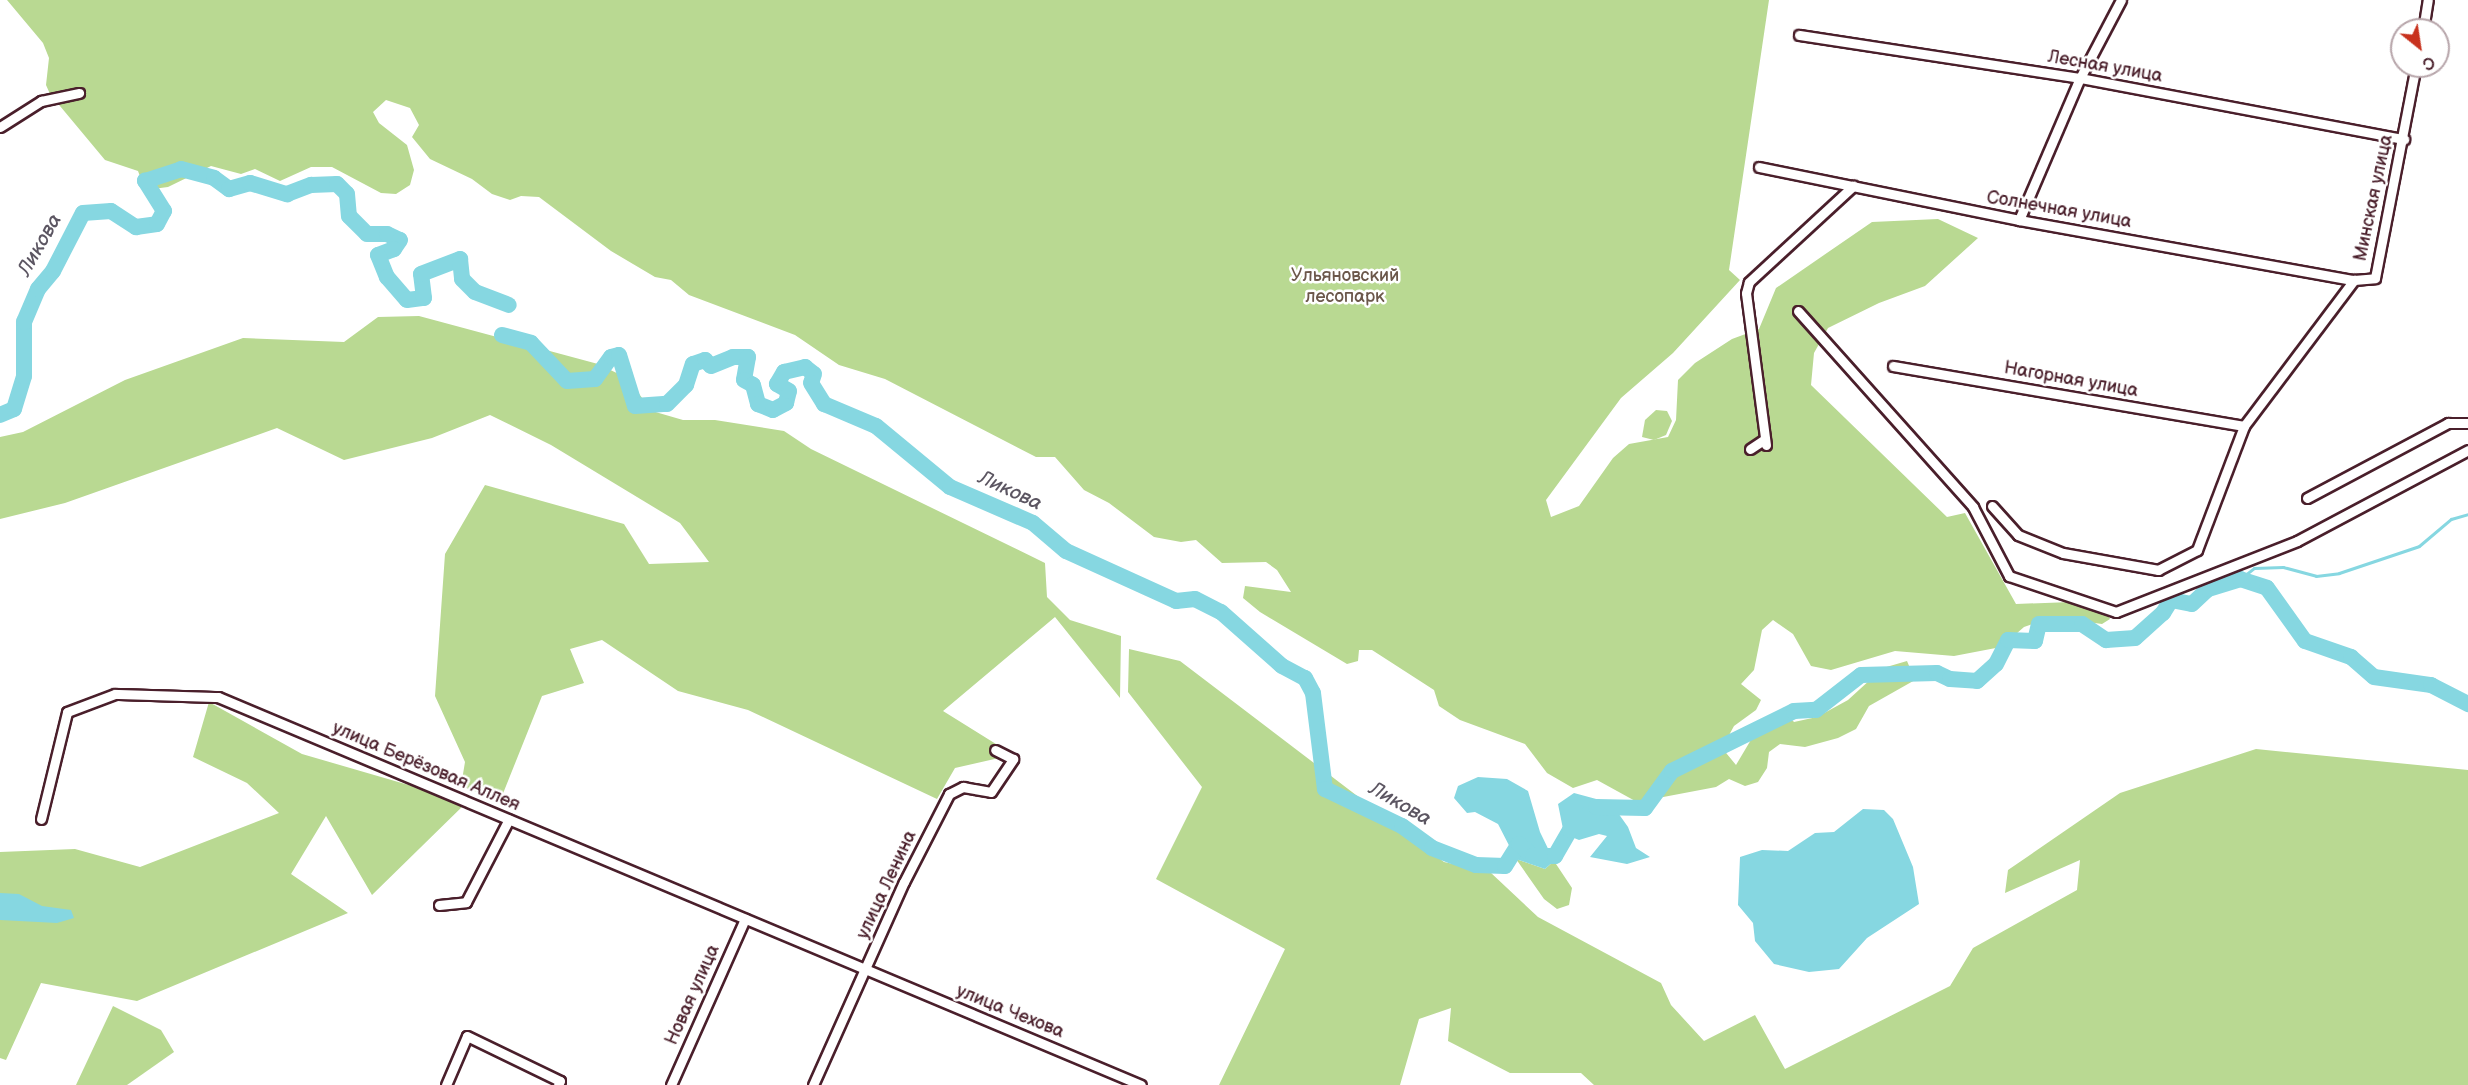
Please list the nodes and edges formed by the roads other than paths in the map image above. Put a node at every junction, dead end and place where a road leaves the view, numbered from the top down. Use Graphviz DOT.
graph roads {
  1 [pos="2121,0"];
  2 [pos="2428,0"];
  3 [pos="2425,18"];
  4 [pos="1799,36"];
  5 [pos="2080,78"];
  6 [pos="2414,78"];
  7 [pos="79,93"];
  8 [pos="0,127"];
  9 [pos="2404,139"];
  10 [pos="1760,167"];
  11 [pos="1852,186"];
  12 [pos="2019,220"];
  13 [pos="2354,280"];
  14 [pos="1798,311"];
  15 [pos="1893,366"];
  16 [pos="2468,423"];
  17 [pos="2244,426"];
  18 [pos="1750,449"];
  19 [pos="2468,450"];
  20 [pos="2307,498"];
  21 [pos="1992,506"];
  22 [pos="995,750"];
  23 [pos="41,819"];
  24 [pos="509,819"];
  25 [pos="440,905"];
  26 [pos="745,919"];
  27 [pos="864,972"];
  28 [pos="447,1085"];
  29 [pos="558,1085"];
  30 [pos="671,1085"];
  31 [pos="813,1085"];
  32 [pos="1141,1085"];
  1 -- 5 [label="street"];
  2 -- 3 [label="street"];
  4 -- 5 [label="street, Лесная улица"];
  5 -- 9 [label="street, Лесная улица"];
  5 -- 12 [label="street"];
  6 -- 9 [label="street, Минская улица"];
  7 -- 8 [label="street"];
  9 -- 13 [label="street, Минская улица"];
  10 -- 11 [label="street, Солнечная улица"];
  11 -- 12 [label="street, Солнечная улица"];
  11 -- 18 [label="street"];
  12 -- 13 [label="street, Солнечная улица"];
  13 -- 17 [label="street, Минская улица"];
  14 -- 19 [label="street"];
  15 -- 17 [label="street, Нагорная улица"];
  16 -- 20 [label="street"];
  17 -- 21 [label="street, Минская улица"];
  22 -- 27 [label="street, улица Ленина"];
  23 -- 24 [label="street, улица Берёзовая Аллея"];
  24 -- 25 [label="street"];
  24 -- 26 [label="street, улица Берёзовая Аллея"];
  26 -- 27 [label="street, улица Берёзовая Аллея"];
  26 -- 30 [label="street, Новая улица"];
  27 -- 31 [label="street, улица Ленина"];
  27 -- 32 [label="street, улица Чехова"];
  28 -- 29 [label="street"];
}
